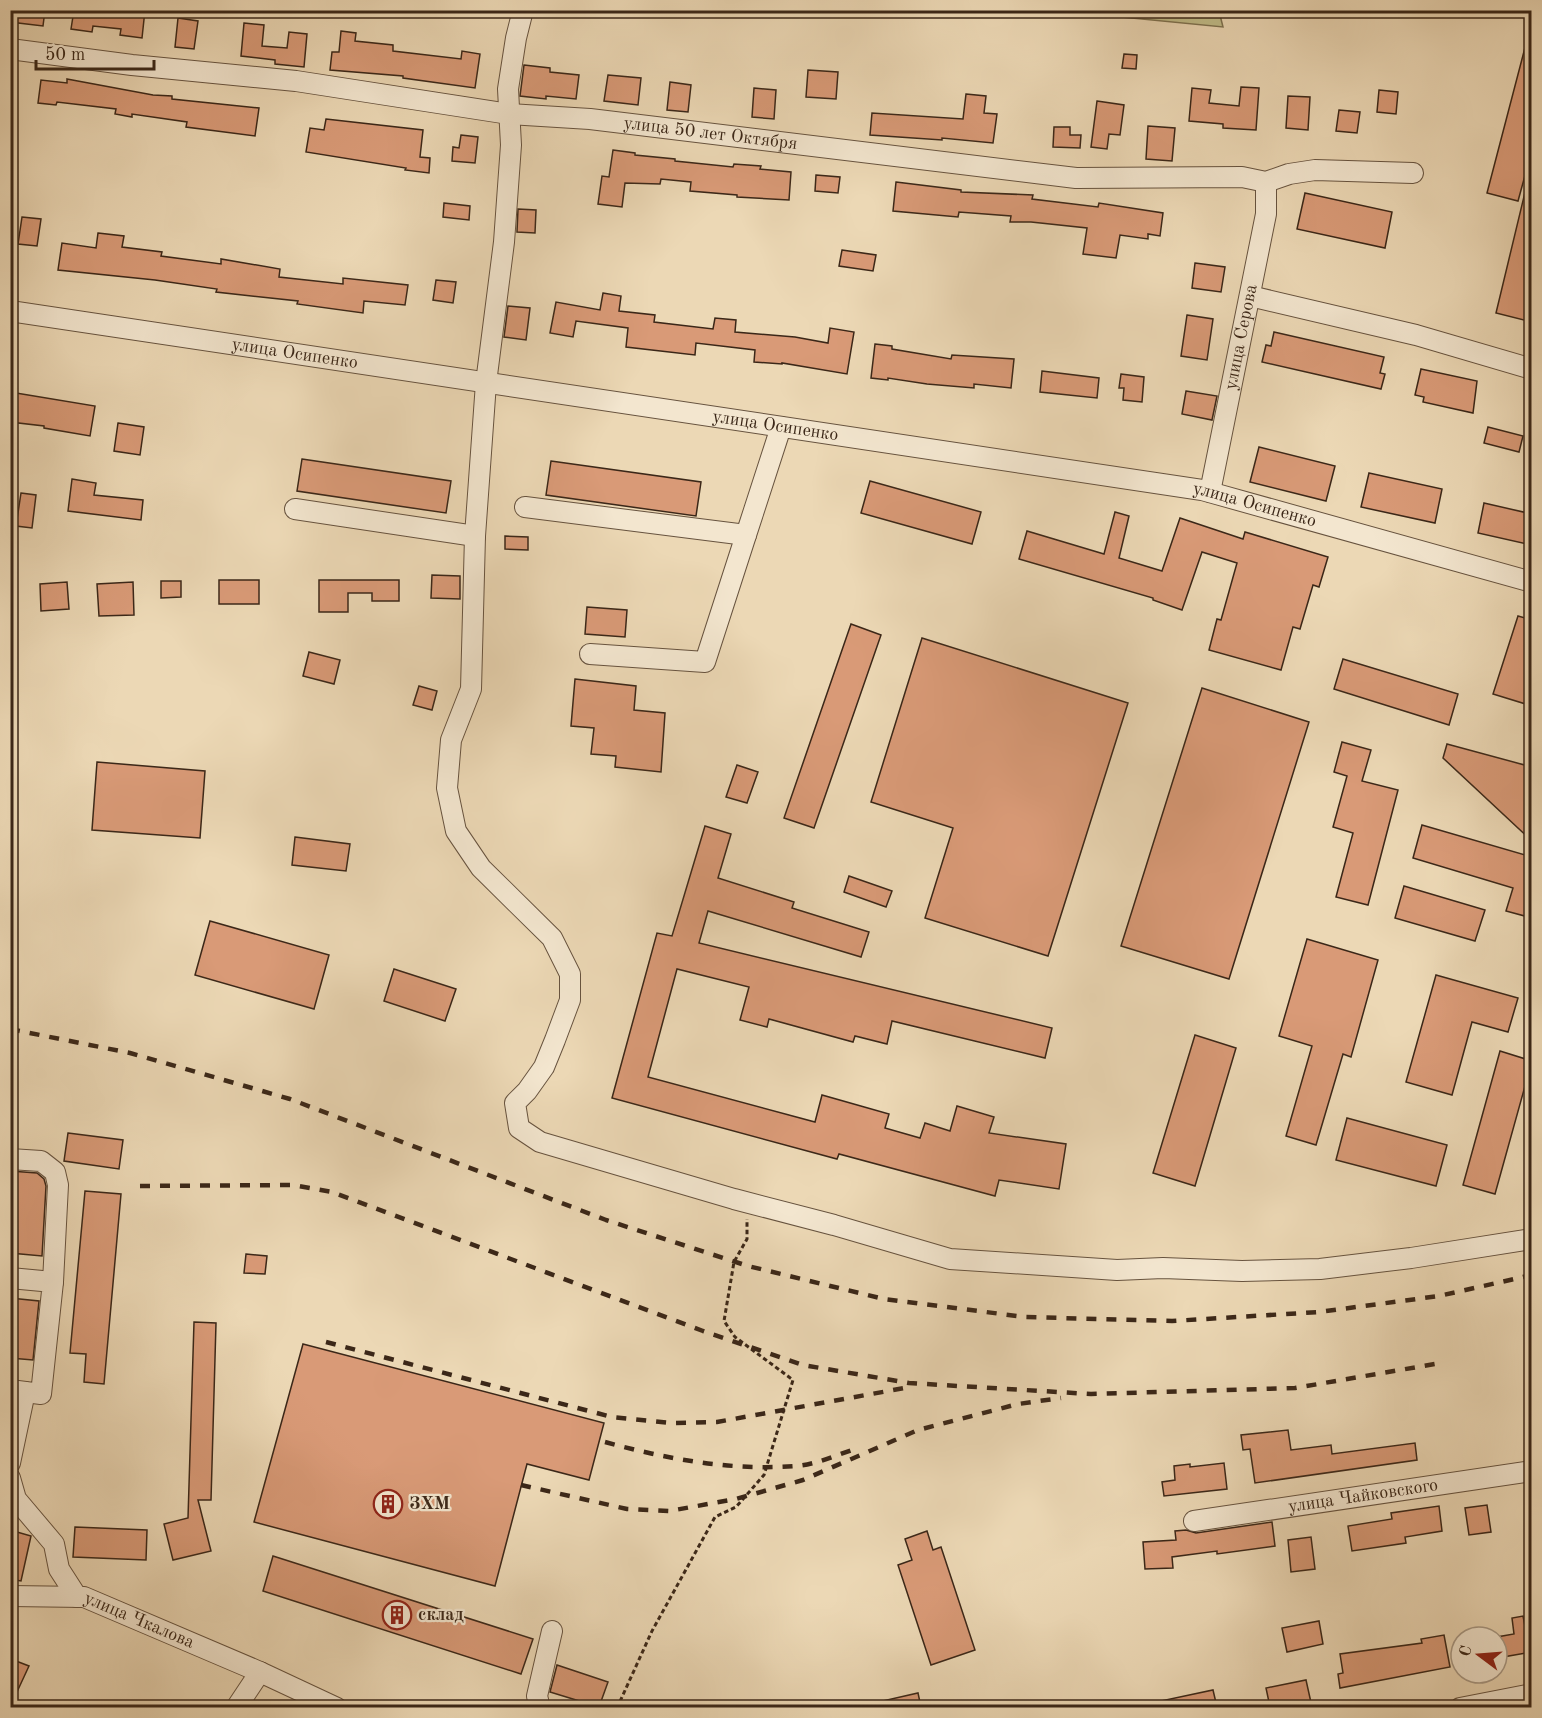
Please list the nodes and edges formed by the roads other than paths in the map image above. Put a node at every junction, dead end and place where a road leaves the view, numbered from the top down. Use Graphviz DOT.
graph roads {
  1 [pos="524,10"];
  2 [pos="10,49"];
  3 [pos="509,114"];
  4 [pos="1413,173"];
  5 [pos="1266,182"];
  6 [pos="1250,296"];
  7 [pos="10,311"];
  8 [pos="1532,369"];
  9 [pos="486,383"];
  10 [pos="781,427"];
  11 [pos="1210,492"];
  12 [pos="525,507"];
  13 [pos="295,509"];
  14 [pos="746,535"];
  15 [pos="475,536"];
  16 [pos="1532,582"];
  17 [pos="590,654"];
  18 [pos="10,1159"];
  19 [pos="1532,1239"];
  20 [pos="10,1278"];
  21 [pos="53,1282"];
  22 [pos="18,1391"];
  23 [pos="10,1463"];
  24 [pos="1532,1471"];
  25 [pos="10,1478"];
  26 [pos="1194,1521"];
  27 [pos="10,1596"];
  28 [pos="77,1597"];
  29 [pos="552,1631"];
  30 [pos="260,1672"];
  31 [pos="1532,1694"];
  32 [pos="236,1707"];
  33 [pos="337,1707"];
  34 [pos="540,1707"];
  35 [pos="1460,1707"];
  1 -- 3 [label="street"];
  2 -- 3 [label="street, улица 50 лет Октября"];
  3 -- 5 [label="street, улица 50 лет Октября"];
  3 -- 9 [label="street"];
  4 -- 5 [label="street, улица 50 лет Октября"];
  5 -- 6 [label="street, улица Серова"];
  6 -- 8 [label="street"];
  6 -- 11 [label="street, улица Серова"];
  7 -- 9 [label="street, улица Осипенко"];
  9 -- 10 [label="street, улица Осипенко"];
  9 -- 15 [label="street"];
  10 -- 11 [label="street, улица Осипенко"];
  10 -- 14 [label="street"];
  11 -- 16 [label="street, улица Осипенко"];
  12 -- 14 [label="street"];
  13 -- 15 [label="street"];
  14 -- 17 [label="street"];
  15 -- 19 [label="street"];
  18 -- 21 [label="street"];
  20 -- 21 [label="street"];
  21 -- 22 [label="street"];
  22 -- 23 [label="street"];
  24 -- 26 [label="street, улица Чайковского"];
  25 -- 28 [label="street"];
  27 -- 28 [label="street, улица Чкалова"];
  28 -- 30 [label="street, улица Чкалова"];
  29 -- 34 [label="street"];
  30 -- 32 [label="street"];
  30 -- 33 [label="street, улица Чкалова"];
  31 -- 35 [label="street"];
}
